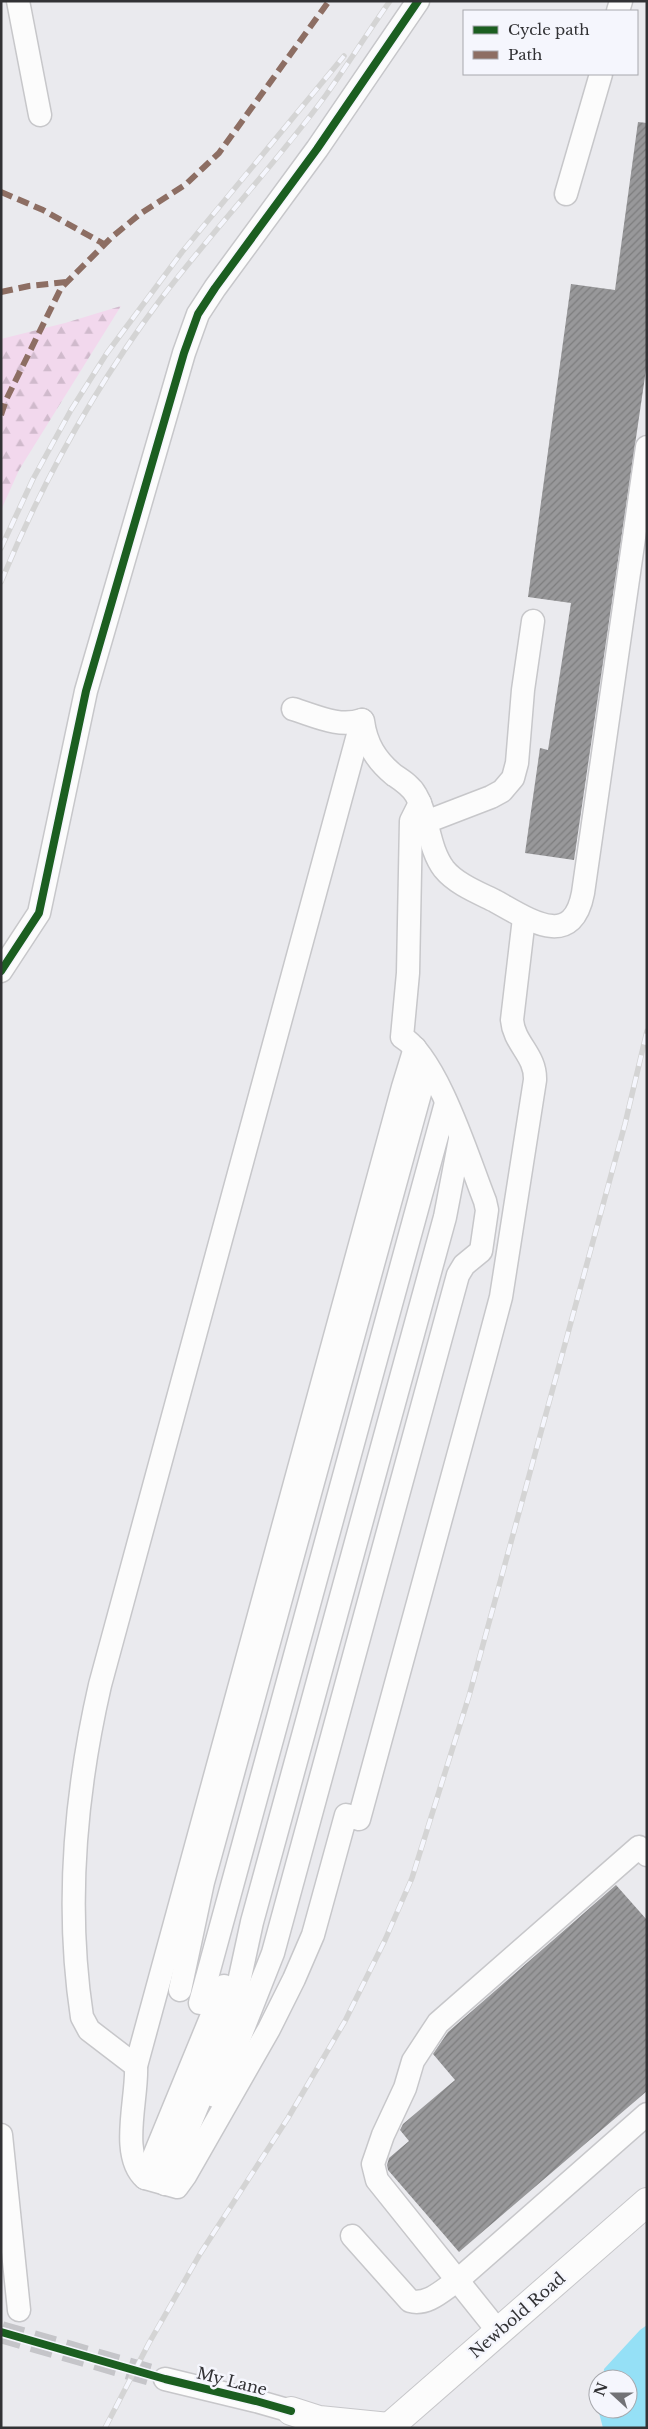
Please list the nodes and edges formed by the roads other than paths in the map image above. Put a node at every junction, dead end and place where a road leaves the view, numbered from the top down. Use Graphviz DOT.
graph roads {
  1 [pos="18,1"];
  2 [pos="418,1"];
  3 [pos="601,75"];
  4 [pos="40,115"];
  5 [pos="566,194"];
  6 [pos="647,447"];
  7 [pos="533,621"];
  8 [pos="293,709"];
  9 [pos="362,720"];
  10 [pos="423,812"];
  11 [pos="524,918"];
  12 [pos="1,971"];
  13 [pos="415,1048"];
  14 [pos="427,1068"];
  15 [pos="446,1103"];
  16 [pos="460,1136"];
  17 [pos="487,1210"];
  18 [pos="514,1214"];
  19 [pos="647,1856"];
  20 [pos="225,1913"];
  21 [pos="250,1931"];
  22 [pos="273,1953"];
  23 [pos="161,1975"];
  24 [pos="294,1979"];
  25 [pos="180,1990"];
  26 [pos="208,2006"];
  27 [pos="136,2066"];
  28 [pos="204,2092"];
  29 [pos="647,2114"];
  30 [pos="1,2134"];
  31 [pos="155,2181"];
  32 [pos="647,2202"];
  33 [pos="352,2236"];
  34 [pos="458,2280"];
  35 [pos="19,2310"];
  36 [pos="498,2331"];
  37 [pos="165,2379"];
  38 [pos="300,2420"];
  39 [pos="388,2428"];
  1 -- 4 [label="street"];
  2 -- 12 [label="street"];
  3 -- 5 [label="street"];
  6 -- 11 [label="street"];
  7 -- 10 [label="street"];
  8 -- 9 [label="street"];
  9 -- 10 [label="street"];
  9 -- 27 [label="street"];
  10 -- 11 [label="street"];
  10 -- 13 [label="street"];
  11 -- 18 [label="street"];
  13 -- 14 [label="street"];
  13 -- 23 [label="street"];
  14 -- 15 [label="street"];
  14 -- 25 [label="street"];
  15 -- 16 [label="street"];
  15 -- 20 [label="street"];
  16 -- 17 [label="street"];
  16 -- 21 [label="street"];
  17 -- 18 [label="street"];
  17 -- 22 [label="street"];
  18 -- 24 [label="street"];
  19 -- 34 [label="street"];
  20 -- 21 [label="street"];
  20 -- 26 [label="street"];
  21 -- 22 [label="street"];
  21 -- 26 [label="street"];
  21 -- 28 [label="street"];
  22 -- 24 [label="street"];
  22 -- 28 [label="street"];
  23 -- 25 [label="street"];
  23 -- 27 [label="street"];
  24 -- 31 [label="street"];
  25 -- 26 [label="street"];
  26 -- 31 [label="street"];
  27 -- 31 [label="street"];
  28 -- 31 [label="street"];
  29 -- 34 [label="street"];
  30 -- 35 [label="street"];
  32 -- 36 [label="main road, Newbold Road"];
  33 -- 34 [label="street"];
  34 -- 36 [label="street"];
  36 -- 39 [label="main road, Newbold Road"];
  37 -- 38 [label="street, My Lane"];
  38 -- 39 [label="main road"];
}
